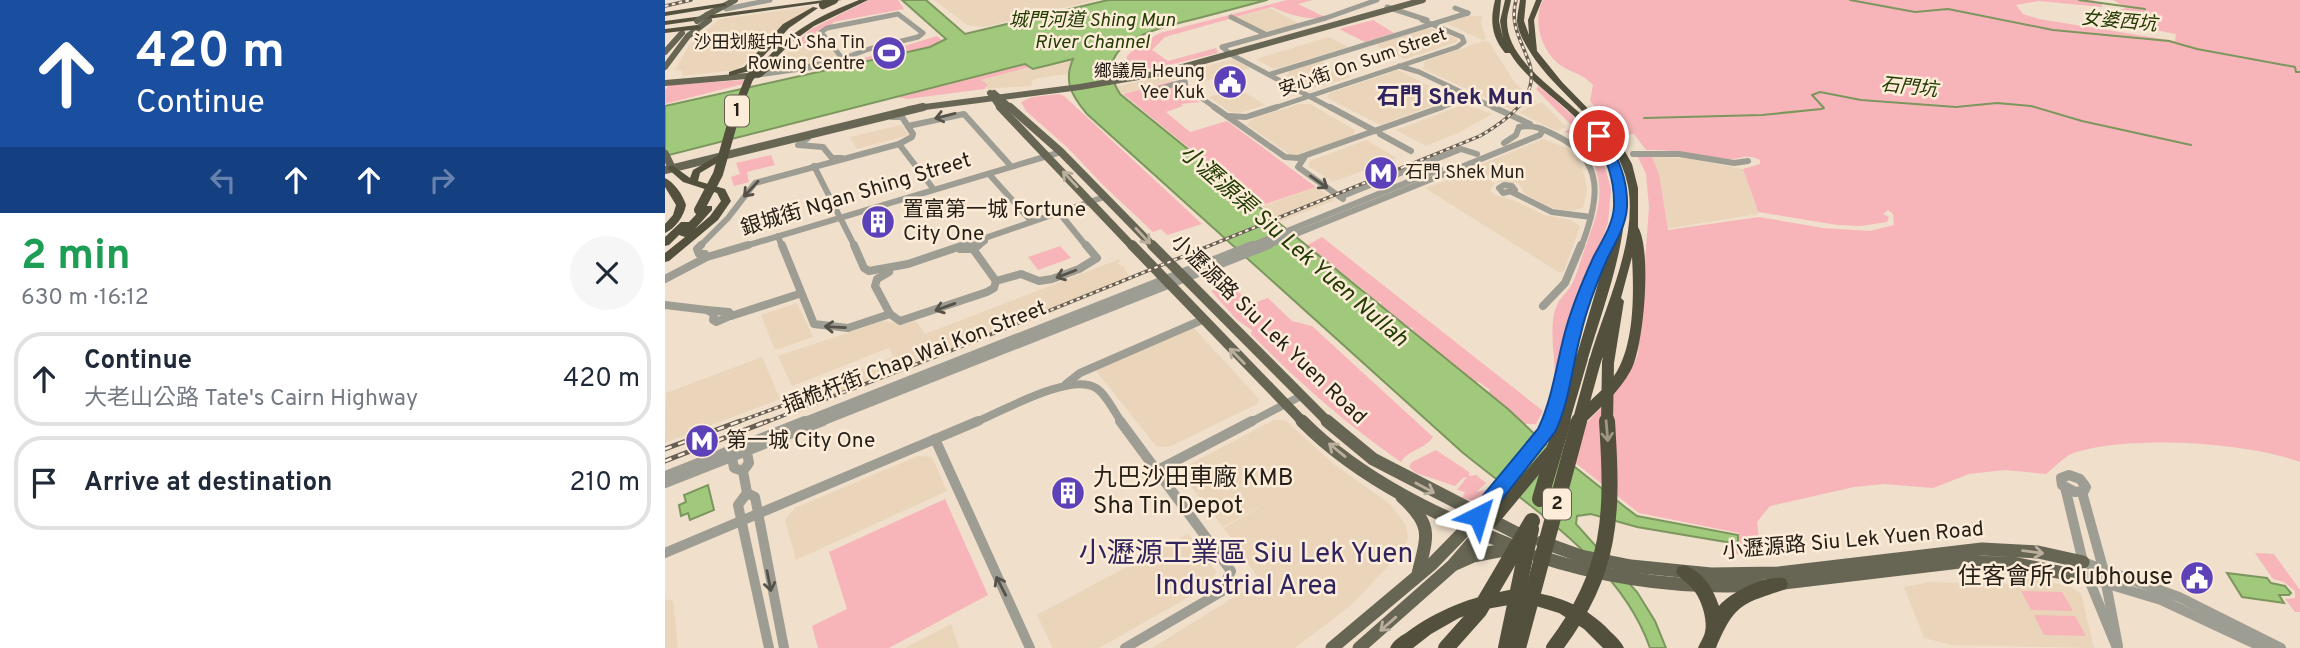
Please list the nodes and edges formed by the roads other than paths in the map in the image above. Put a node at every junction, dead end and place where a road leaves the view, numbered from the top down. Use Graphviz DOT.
graph roads {
  1 [pos="744,0"];
  2 [pos="767,0"];
  3 [pos="865,0"];
  4 [pos="1423,0"];
  5 [pos="1499,0"];
  6 [pos="1508,0"];
  7 [pos="1523,0"];
  8 [pos="1539,0"];
  9 [pos="1374,1"];
  10 [pos="1413,1"];
  11 [pos="832,2"];
  12 [pos="730,4"];
  13 [pos="1392,7"];
  14 [pos="1455,8"];
  15 [pos="665,14"];
  16 [pos="708,17"];
  17 [pos="1231,17"];
  18 [pos="665,22"];
  19 [pos="697,24"];
  20 [pos="1433,24"];
  21 [pos="685,30"];
  22 [pos="665,31"];
  23 [pos="1265,34"];
  24 [pos="665,52"];
  25 [pos="1235,55"];
  26 [pos="1516,58"];
  27 [pos="1537,58"];
  28 [pos="1420,59"];
  29 [pos="1399,66"];
  30 [pos="665,67"];
  31 [pos="759,68"];
  32 [pos="780,71"];
  33 [pos="1419,72"];
  34 [pos="732,74"];
  35 [pos="1271,74"];
  36 [pos="1120,79"];
  37 [pos="665,82"];
  38 [pos="1062,88"];
  39 [pos="1154,92"];
  40 [pos="1033,93"];
  41 [pos="994,95"];
  42 [pos="1310,95"];
  43 [pos="972,97"];
  44 [pos="1469,97"];
  45 [pos="1009,104"];
  46 [pos="1507,114"];
  47 [pos="1227,116"];
  48 [pos="1246,117"];
  49 [pos="1239,124"];
  50 [pos="1532,125"];
  51 [pos="908,126"];
  52 [pos="1518,130"];
  53 [pos="1543,130"];
  54 [pos="1378,133"];
  55 [pos="1533,137"];
  56 [pos="899,144"];
  57 [pos="1574,146"];
  58 [pos="1060,151"];
  59 [pos="1411,151"];
  60 [pos="1477,154"];
  61 [pos="1633,154"];
  62 [pos="724,155"];
  63 [pos="1048,155"];
  64 [pos="1601,156"];
  65 [pos="1587,157"];
  66 [pos="842,158"];
  67 [pos="1304,158"];
  68 [pos="1748,161"];
  69 [pos="667,163"];
  70 [pos="1009,164"];
  71 [pos="814,166"];
  72 [pos="1414,168"];
  73 [pos="1422,173"];
  74 [pos="989,174"];
  75 [pos="665,181"];
  76 [pos="693,183"];
  77 [pos="932,187"];
  78 [pos="1512,192"];
  79 [pos="1340,197"];
  80 [pos="1106,199"];
  81 [pos="1093,203"];
  82 [pos="1353,206"];
  83 [pos="703,209"];
  84 [pos="1061,215"];
  85 [pos="841,216"];
  86 [pos="1591,218"];
  87 [pos="1633,220"];
  88 [pos="1031,221"];
  89 [pos="1616,226"];
  90 [pos="665,230"];
  91 [pos="778,236"];
  92 [pos="665,243"];
  93 [pos="665,250"];
  94 [pos="973,250"];
  95 [pos="940,253"];
  96 [pos="705,254"];
  97 [pos="665,259"];
  98 [pos="908,264"];
  99 [pos="1181,276"];
  100 [pos="665,277"];
  101 [pos="996,281"];
  102 [pos="1167,282"];
  103 [pos="799,294"];
  104 [pos="665,305"];
  105 [pos="1543,306"];
  106 [pos="890,314"];
  107 [pos="1202,320"];
  108 [pos="1595,360"];
  109 [pos="1064,385"];
  110 [pos="1301,396"];
  111 [pos="1285,405"];
  112 [pos="935,439"];
  113 [pos="746,448"];
  114 [pos="731,454"];
  115 [pos="743,471"];
  116 [pos="1156,471"];
  117 [pos="665,476"];
  118 [pos="665,483"];
  119 [pos="1393,488"];
  120 [pos="747,493"];
  121 [pos="1500,501"];
  122 [pos="757,514"];
  123 [pos="741,521"];
  124 [pos="1532,521"];
  125 [pos="1479,525"];
  126 [pos="1517,548"];
  127 [pos="665,553"];
  128 [pos="1563,556"];
  129 [pos="2083,562"];
  130 [pos="1453,565"];
  131 [pos="2103,568"];
  132 [pos="1418,574"];
  133 [pos="1674,576"];
  134 [pos="2088,578"];
  135 [pos="2106,583"];
  136 [pos="1780,584"];
  137 [pos="1703,587"];
  138 [pos="1714,631"];
  139 [pos="769,648"];
  140 [pos="784,648"];
  141 [pos="1030,648"];
  142 [pos="1125,648"];
  143 [pos="1332,648"];
  144 [pos="1359,648"];
  145 [pos="1399,648"];
  146 [pos="1446,648"];
  147 [pos="1506,648"];
  148 [pos="1518,648"];
  149 [pos="1554,648"];
  150 [pos="1615,648"];
  151 [pos="1707,648"];
  152 [pos="2118,648"];
  153 [pos="2264,648"];
  154 [pos="2281,648"];
  1 -- 12 [label="main road"];
  2 -- 12 [label="street"];
  2 -- 12 [label="street"];
  3 -- 31 [label="highway, 1"];
  4 -- 10 [label="main road"];
  5 -- 26 [label="highway"];
  6 -- 26 [label="highway, 2"];
  7 -- 27 [label="highway"];
  8 -- 27 [label="highway"];
  9 -- 13 [label="street, 安心街 On Sum Street"];
  9 -- 23 [label="street"];
  10 -- 13 [label="main road"];
  11 -- 18 [label="highway"];
  11 -- 31 [label="highway, 1"];
  12 -- 15 [label="highway"];
  12 -- 16 [label="main road"];
  12 -- 16 [label="main road"];
  13 -- 20 [label="street, 安心街 On Sum Street"];
  13 -- 25 [label="main road"];
  14 -- 20 [label="street"];
  16 -- 19 [label="main road"];
  17 -- 23 [label="street"];
  19 -- 21 [label="highway"];
  19 -- 30 [label="main road"];
  20 -- 28 [label="street, 安心街 On Sum Street"];
  20 -- 35 [label="street"];
  21 -- 22 [label="highway"];
  21 -- 24 [label="main road"];
  23 -- 25 [label="street"];
  25 -- 35 [label="street"];
  25 -- 36 [label="main road"];
  25 -- 36 [label="main road"];
  26 -- 89 [label="highway, 2"];
  27 -- 87 [label="highway"];
  28 -- 29 [label="street, 安心街 On Sum Street"];
  28 -- 33 [label="street"];
  29 -- 33 [label="street"];
  29 -- 42 [label="street, 安心街 On Sum Street"];
  31 -- 32 [label="highway"];
  31 -- 32 [label="street"];
  31 -- 34 [label="highway"];
  31 -- 37 [label="main road"];
  31 -- 83 [label="highway, 1"];
  33 -- 44 [label="street"];
  34 -- 37 [label="main road"];
  35 -- 42 [label="street"];
  36 -- 38 [label="main road"];
  38 -- 40 [label="main road"];
  38 -- 41 [label="main road"];
  39 -- 47 [label="street"];
  40 -- 41 [label="main road"];
  40 -- 45 [label="main road"];
  41 -- 43 [label="main road"];
  41 -- 43 [label="main road"];
  41 -- 45 [label="main road, 小瀝源路 Siu Lek Yuen Road"];
  41 -- 63 [label="main road, 小瀝源路 Siu Lek Yuen Road"];
  42 -- 48 [label="street, 安心街 On Sum Street"];
  42 -- 54 [label="street"];
  43 -- 62 [label="main road"];
  43 -- 69 [label="main road"];
  44 -- 46 [label="street"];
  44 -- 54 [label="street"];
  45 -- 58 [label="main road, 小瀝源路 Siu Lek Yuen Road"];
  46 -- 50 [label="street"];
  46 -- 52 [label="street"];
  47 -- 48 [label="street, 安心街 On Sum Street"];
  47 -- 49 [label="street"];
  48 -- 49 [label="street, 安心街 On Sum Street"];
  49 -- 67 [label="street"];
  50 -- 52 [label="street"];
  50 -- 53 [label="street"];
  51 -- 56 [label="street"];
  51 -- 66 [label="street"];
  70 -- 51 [label="street, one-way"];
  52 -- 55 [label="street"];
  52 -- 60 [label="street"];
  53 -- 55 [label="street"];
  53 -- 57 [label="street"];
  54 -- 59 [label="street"];
  54 -- 67 [label="street"];
  55 -- 57 [label="street"];
  55 -- 82 [label="street"];
  56 -- 66 [label="street"];
  56 -- 77 [label="street"];
  57 -- 65 [label="street"];
  58 -- 63 [label="street, 銀城街 Ngan Shing Street"];
  58 -- 80 [label="main road, 小瀝源路 Siu Lek Yuen Road"];
  60 -- 72 [label="street"];
  60 -- 82 [label="street"];
  61 -- 68 [label="street"];
  62 -- 69 [label="main road"];
  62 -- 76 [label="highway"];
  63 -- 70 [label="street, 銀城街 Ngan Shing Street"];
  63 -- 74 [label="street, 銀城街 Ngan Shing Street"];
  81 -- 63 [label="main road, 小瀝源路 Siu Lek Yuen Road, one-way"];
  64 -- 65 [label="street"];
  65 -- 86 [label="street"];
  66 -- 71 [label="street"];
  67 -- 79 [label="street, one-way"];
  69 -- 76 [label="highway"];
  70 -- 77 [label="street, 銀城街 Ngan Shing Street"];
  71 -- 85 [label="street"];
  71 -- 96 [label="street, one-way"];
  72 -- 73 [label="street"];
  72 -- 79 [label="street"];
  74 -- 85 [label="street, 銀城街 Ngan Shing Street"];
  74 -- 88 [label="street"];
  75 -- 90 [label="highway"];
  76 -- 97 [label="highway"];
  77 -- 85 [label="street, 銀城街 Ngan Shing Street"];
  78 -- 86 [label="street"];
  79 -- 82 [label="street"];
  80 -- 81 [label="street"];
  80 -- 99 [label="main road, 小瀝源路 Siu Lek Yuen Road, one-way"];
  81 -- 84 [label="street"];
  81 -- 88 [label="street"];
  81 -- 102 [label="main road, 小瀝源路 Siu Lek Yuen Road"];
  82 -- 99 [label="street, 插桅杆街 Chap Wai Kon Street"];
  83 -- 92 [label="highway, 1"];
  83 -- 93 [label="highway, 1"];
  84 -- 94 [label="street"];
  84 -- 101 [label="street, one-way"];
  85 -- 91 [label="street, 銀城街 Ngan Shing Street"];
  85 -- 96 [label="street, 銀城街 Ngan Shing Street"];
  85 -- 98 [label="street"];
  86 -- 105 [label="street"];
  87 -- 108 [label="highway"];
  87 -- 121 [label="highway"];
  88 -- 95 [label="street"];
  89 -- 108 [label="highway, 2"];
  89 -- 121 [label="highway"];
  91 -- 100 [label="street, 銀城街 Ngan Shing Street"];
  91 -- 103 [label="street"];
  94 -- 95 [label="street"];
  94 -- 101 [label="street"];
  95 -- 98 [label="street"];
  96 -- 100 [label="street, 銀城街 Ngan Shing Street"];
  98 -- 106 [label="street"];
  99 -- 102 [label="street, 插桅杆街 Chap Wai Kon Street"];
  99 -- 110 [label="main road, 小瀝源路 Siu Lek Yuen Road"];
  101 -- 106 [label="street, one-way"];
  102 -- 107 [label="main road, 小瀝源路 Siu Lek Yuen Road"];
  102 -- 113 [label="street, 插桅杆街 Chap Wai Kon Street"];
  103 -- 104 [label="street"];
  106 -- 103 [label="street, one-way"];
  107 -- 109 [label="street"];
  111 -- 107 [label="main road, 小瀝源路 Siu Lek Yuen Road, one-way"];
  108 -- 124 [label="highway, 2, bridge"];
  108 -- 148 [label="highway, 2, bridge"];
  108 -- 149 [label="highway, one-way, bridge"];
  109 -- 112 [label="street"];
  109 -- 116 [label="street"];
  110 -- 111 [label="street"];
  110 -- 125 [label="main road, 小瀝源路 Siu Lek Yuen Road, one-way"];
  111 -- 116 [label="street"];
  119 -- 111 [label="main road, 小瀝源路 Siu Lek Yuen Road, one-way"];
  112 -- 122 [label="street"];
  141 -- 112 [label="street, one-way"];
  113 -- 114 [label="street, 插桅杆街 Chap Wai Kon Street"];
  113 -- 115 [label="street"];
  114 -- 115 [label="street"];
  114 -- 117 [label="street, 插桅杆街 Chap Wai Kon Street"];
  114 -- 118 [label="street, 插桅杆街 Chap Wai Kon Street"];
  115 -- 120 [label="street"];
  116 -- 142 [label="street"];
  119 -- 125 [label="main road, 小瀝源路 Siu Lek Yuen Road"];
  119 -- 132 [label="main road"];
  120 -- 122 [label="street"];
  120 -- 123 [label="street"];
  121 -- 125 [label="highway"];
  122 -- 123 [label="street"];
  122 -- 140 [label="street, one-way"];
  123 -- 127 [label="street"];
  123 -- 139 [label="street"];
  124 -- 146 [label="highway, bridge"];
  124 -- 147 [label="highway, 2, bridge"];
  125 -- 126 [label="main road, 小瀝源路 Siu Lek Yuen Road"];
  125 -- 128 [label="main road, 小瀝源路 Siu Lek Yuen Road"];
  125 -- 130 [label="main road"];
  125 -- 132 [label="main road"];
  126 -- 128 [label="main road, 小瀝源路 Siu Lek Yuen Road"];
  126 -- 130 [label="main road"];
  128 -- 133 [label="main road, 小瀝源路 Siu Lek Yuen Road"];
  129 -- 131 [label="street, 小瀝源路 Siu Lek Yuen Road"];
  129 -- 131 [label="street"];
  133 -- 129 [label="main road, 小瀝源路 Siu Lek Yuen Road, one-way"];
  129 -- 134 [label="street"];
  130 -- 144 [label="main road, one-way"];
  131 -- 135 [label="street"];
  131 -- 154 [label="street, 小瀝源路 Siu Lek Yuen Road"];
  132 -- 143 [label="main road"];
  133 -- 137 [label="highway"];
  134 -- 135 [label="street, 小瀝源路 Siu Lek Yuen Road"];
  134 -- 136 [label="main road, 小瀝源路 Siu Lek Yuen Road"];
  134 -- 152 [label="street"];
  135 -- 152 [label="street"];
  135 -- 153 [label="street, 小瀝源路 Siu Lek Yuen Road"];
  136 -- 137 [label="main road, 小瀝源路 Siu Lek Yuen Road"];
  136 -- 138 [label="highway"];
  137 -- 138 [label="highway"];
  138 -- 151 [label="highway"];
  145 -- 150 [label="highway"];
}
